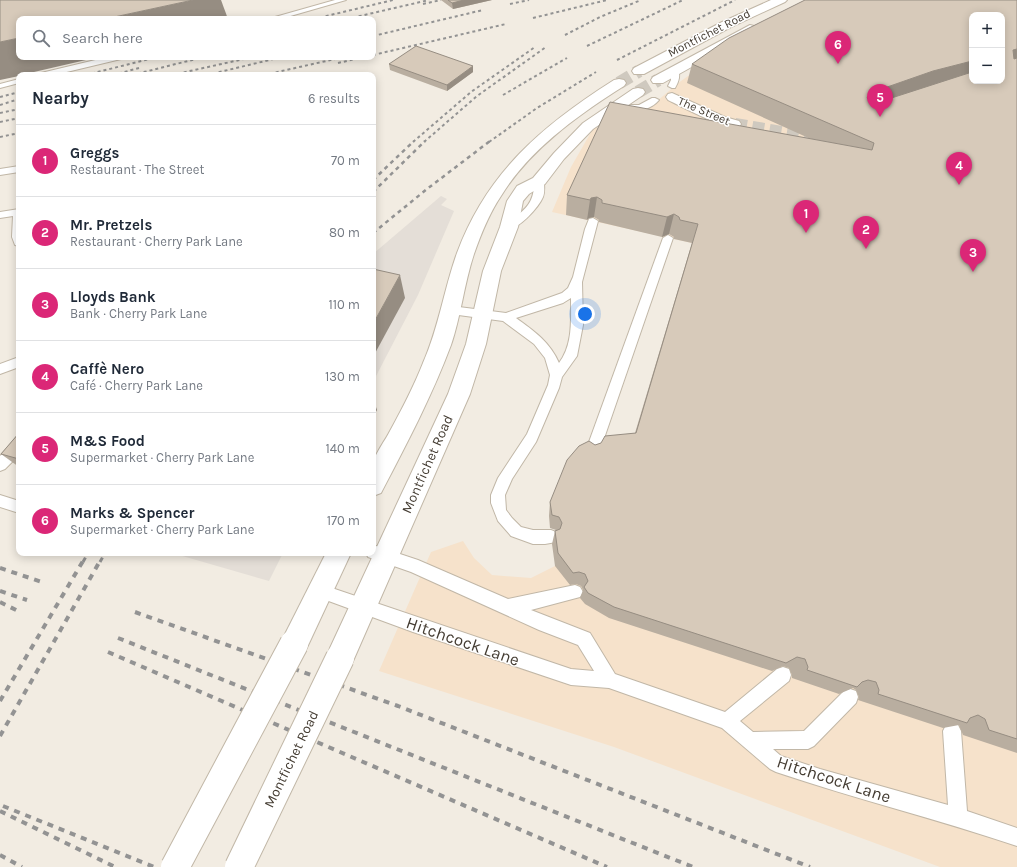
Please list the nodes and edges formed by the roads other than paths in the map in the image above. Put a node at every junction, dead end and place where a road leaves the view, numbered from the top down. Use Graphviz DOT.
graph roads {
  1 [pos="343,0"];
  2 [pos="781,0"];
  3 [pos="283,16"];
  4 [pos="758,24"];
  5 [pos="106,60"];
  6 [pos="639,70"];
  7 [pos="674,70"];
  8 [pos="56,72"];
  9 [pos="658,80"];
  10 [pos="16,82"];
  11 [pos="619,83"];
  12 [pos="0,86"];
  13 [pos="638,92"];
  14 [pos="672,92"];
  15 [pos="655,100"];
  16 [pos="614,108"];
  17 [pos="735,124"];
  18 [pos="16,169"];
  19 [pos="0,172"];
  20 [pos="16,212"];
  21 [pos="0,215"];
  22 [pos="593,221"];
  23 [pos="668,238"];
  24 [pos="577,283"];
  25 [pos="452,310"];
  26 [pos="483,314"];
  27 [pos="506,317"];
  28 [pos="16,363"];
  29 [pos="0,369"];
  30 [pos="556,376"];
  31 [pos="16,449"];
  32 [pos="592,453"];
  33 [pos="0,465"];
  34 [pos="376,480"];
  35 [pos="0,501"];
  36 [pos="16,506"];
  37 [pos="552,537"];
  38 [pos="380,554"];
  39 [pos="338,556"];
  40 [pos="320,591"];
  41 [pos="575,592"];
  42 [pos="364,606"];
  43 [pos="508,607"];
  44 [pos="783,675"];
  45 [pos="609,680"];
  46 [pos="850,697"];
  47 [pos="728,721"];
  48 [pos="952,731"];
  49 [pos="751,741"];
  50 [pos="958,817"];
  51 [pos="1017,837"];
  52 [pos="176,867"];
  53 [pos="239,867"];
  1 -- 3 [label="lane"];
  2 -- 6 [label="street, Montfichet Road"];
  4 -- 7 [label="street, Montfichet Road"];
  5 -- 8 [label="lane"];
  7 -- 9 [label="street, Montfichet Road"];
  7 -- 14 [label="lane"];
  10 -- 12 [label="lane"];
  11 -- 25 [label="street"];
  13 -- 16 [label="street, Montfichet Road"];
  14 -- 17 [label="street, The Street"];
  15 -- 16 [label="lane"];
  16 -- 26 [label="street, Montfichet Road"];
  18 -- 19 [label="lane"];
  20 -- 21 [label="lane"];
  22 -- 24 [label="lane"];
  23 -- 32 [label="lane"];
  24 -- 27 [label="lane"];
  24 -- 30 [label="lane"];
  25 -- 26 [label="lane"];
  25 -- 34 [label="street"];
  26 -- 27 [label="lane"];
  26 -- 38 [label="street, Montfichet Road"];
  27 -- 30 [label="lane"];
  28 -- 29 [label="lane"];
  30 -- 37 [label="lane"];
  31 -- 33 [label="lane"];
  35 -- 36 [label="lane"];
  38 -- 42 [label="street, Montfichet Road"];
  38 -- 43 [label="lane"];
  39 -- 40 [label="street"];
  40 -- 42 [label="lane, Hitchcock Lane"];
  40 -- 52 [label="street, bridge"];
  41 -- 43 [label="lane"];
  42 -- 45 [label="lane, Hitchcock Lane"];
  42 -- 53 [label="street, Montfichet Road, bridge"];
  43 -- 45 [label="lane"];
  44 -- 47 [label="lane"];
  45 -- 47 [label="lane, Hitchcock Lane"];
  46 -- 49 [label="lane"];
  47 -- 49 [label="lane, Hitchcock Lane"];
  48 -- 50 [label="lane"];
  49 -- 50 [label="lane, Hitchcock Lane"];
  50 -- 51 [label="lane, Hitchcock Lane"];
}
